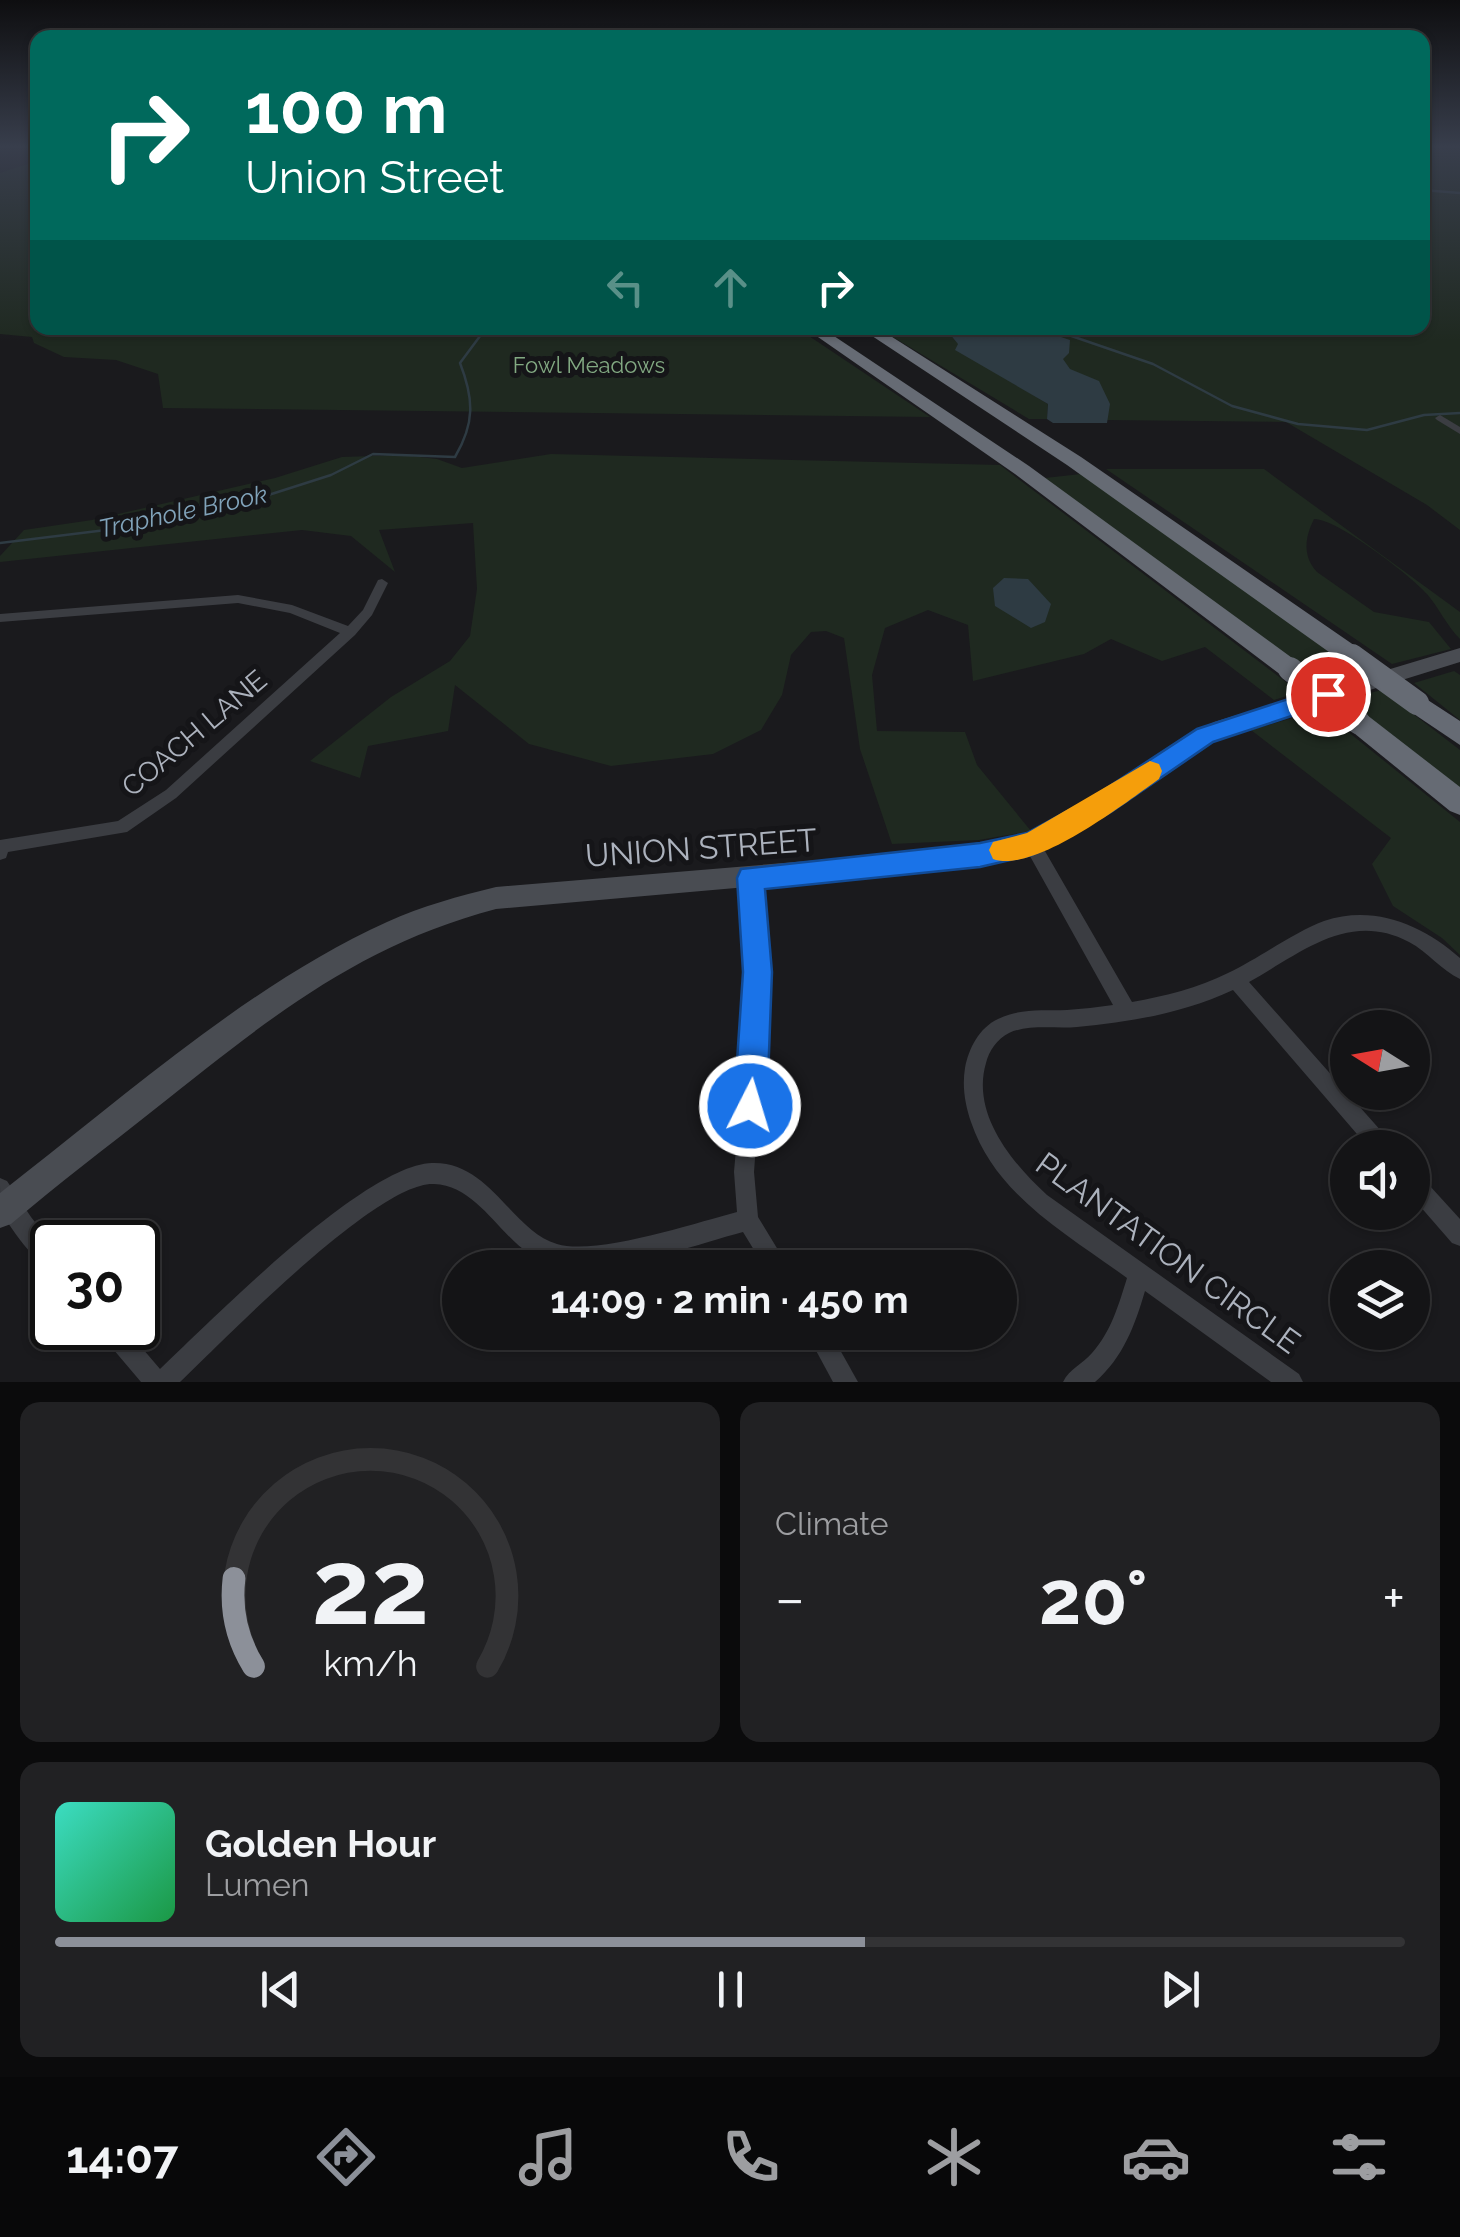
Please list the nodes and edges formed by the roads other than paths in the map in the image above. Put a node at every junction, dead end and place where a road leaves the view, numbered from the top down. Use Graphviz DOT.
graph roads {
  1 [pos="822,335"];
  2 [pos="879,335"];
  3 [pos="1440,418"];
  4 [pos="1460,431"];
  5 [pos="382,583"];
  6 [pos="0,618"];
  7 [pos="350,632"];
  8 [pos="1460,655"];
  9 [pos="1460,734"];
  10 [pos="1460,803"];
  11 [pos="1032,844"];
  12 [pos="1,849"];
  13 [pos="751,878"];
  14 [pos="1460,970"];
  15 [pos="1234,979"];
  16 [pos="1126,1010"];
  17 [pos="1367,1130"];
  18 [pos="1430,1201"];
  19 [pos="3,1202"];
  20 [pos="748,1220"];
  21 [pos="30,1234"];
  22 [pos="1460,1235"];
  23 [pos="767,1250"];
  24 [pos="1139,1272"];
  25 [pos="129,1350"];
  26 [pos="827,1350"];
  27 [pos="156,1382"];
  28 [pos="163,1382"];
  29 [pos="846,1382"];
  30 [pos="1075,1382"];
  31 [pos="1292,1382"];
  1 -- 10 [label="highway, bridge"];
  2 -- 9 [label="highway, bridge"];
  3 -- 4 [label="street"];
  5 -- 7 [label="street, COACH LANE"];
  6 -- 7 [label="street"];
  7 -- 12 [label="street, COACH LANE"];
  8 -- 11 [label="main road, UNION STREET"];
  11 -- 13 [label="main road, UNION STREET"];
  11 -- 16 [label="street"];
  13 -- 19 [label="main road, UNION STREET"];
  13 -- 20 [label="street"];
  14 -- 15 [label="street, PLANTATION CIRCLE"];
  15 -- 16 [label="street, PLANTATION CIRCLE"];
  15 -- 17 [label="street"];
  16 -- 24 [label="street, PLANTATION CIRCLE"];
  18 -- 22 [label="street"];
  19 -- 21 [label="street"];
  20 -- 23 [label="street"];
  20 -- 28 [label="street"];
  24 -- 30 [label="street"];
  24 -- 31 [label="street, PLANTATION CIRCLE"];
  25 -- 27 [label="street"];
  26 -- 29 [label="street"];
}
